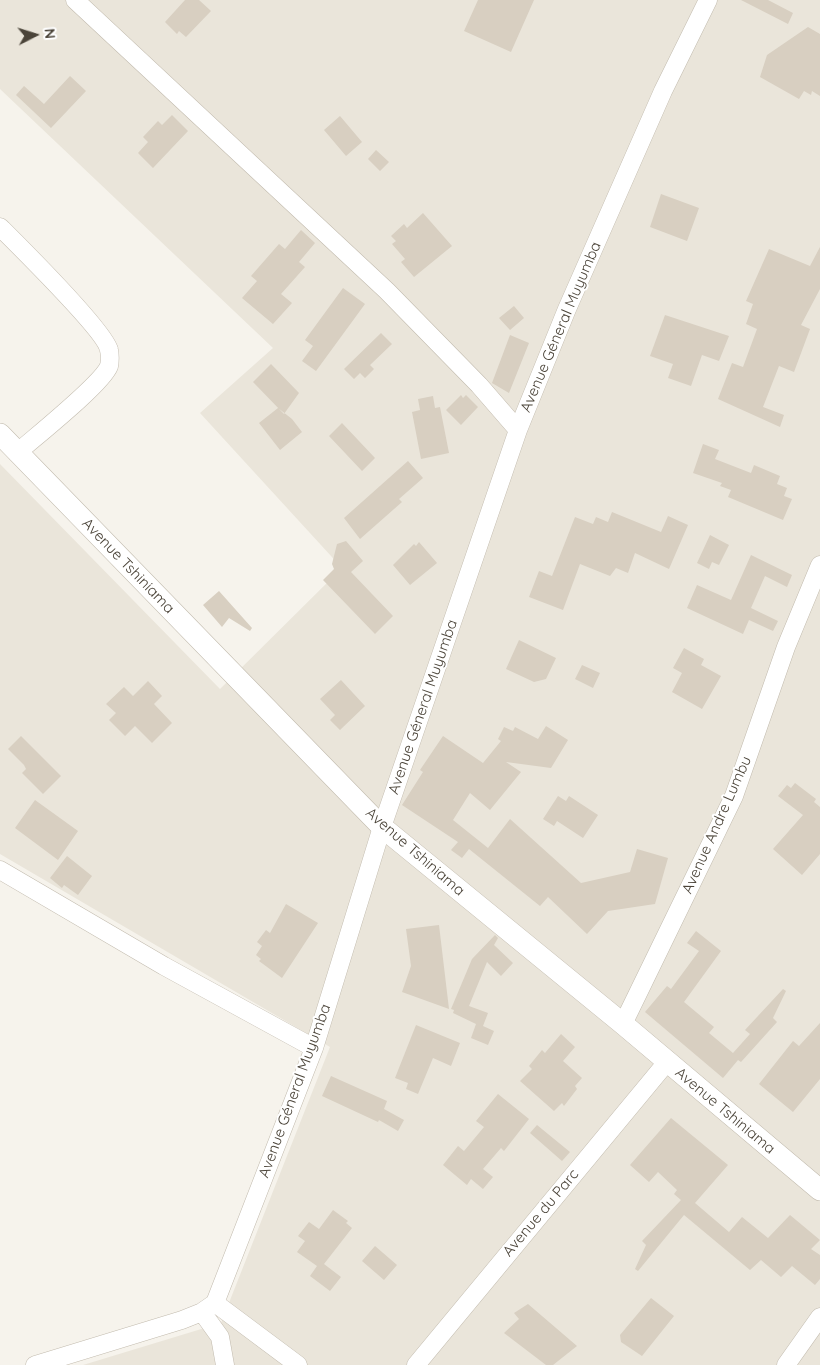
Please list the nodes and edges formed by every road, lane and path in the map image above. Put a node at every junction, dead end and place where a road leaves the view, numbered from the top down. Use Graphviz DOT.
graph roads {
  1 [pos="76,0"];
  2 [pos="708,0"];
  3 [pos="0,227"];
  4 [pos="518,430"];
  5 [pos="0,434"];
  6 [pos="17,453"];
  7 [pos="820,565"];
  8 [pos="382,827"];
  9 [pos="0,870"];
  10 [pos="623,1024"];
  11 [pos="314,1048"];
  12 [pos="667,1062"];
  13 [pos="820,1190"];
  14 [pos="208,1307"];
  15 [pos="820,1317"];
  16 [pos="35,1365"];
  17 [pos="225,1365"];
  18 [pos="298,1365"];
  19 [pos="416,1365"];
  20 [pos="786,1365"];
  1 -- 4 [label="street"];
  2 -- 4 [label="street, Avenue Géneral Muyumba"];
  3 -- 6 [label="street"];
  4 -- 8 [label="street, Avenue Géneral Muyumba"];
  5 -- 6 [label="street, Avenue Tshiniama"];
  6 -- 8 [label="street, Avenue Tshiniama"];
  7 -- 10 [label="street, Avenue Andre Lumbu"];
  8 -- 10 [label="street, Avenue Tshiniama"];
  8 -- 11 [label="street, Avenue Géneral Muyumba"];
  9 -- 11 [label="street"];
  10 -- 12 [label="street, Avenue Tshiniama"];
  11 -- 14 [label="street, Avenue Géneral Muyumba"];
  12 -- 13 [label="street, Avenue Tshiniama"];
  12 -- 19 [label="street, Avenue du Parc"];
  14 -- 16 [label="street"];
  14 -- 17 [label="street"];
  14 -- 18 [label="street"];
  15 -- 20 [label="street"];
}
